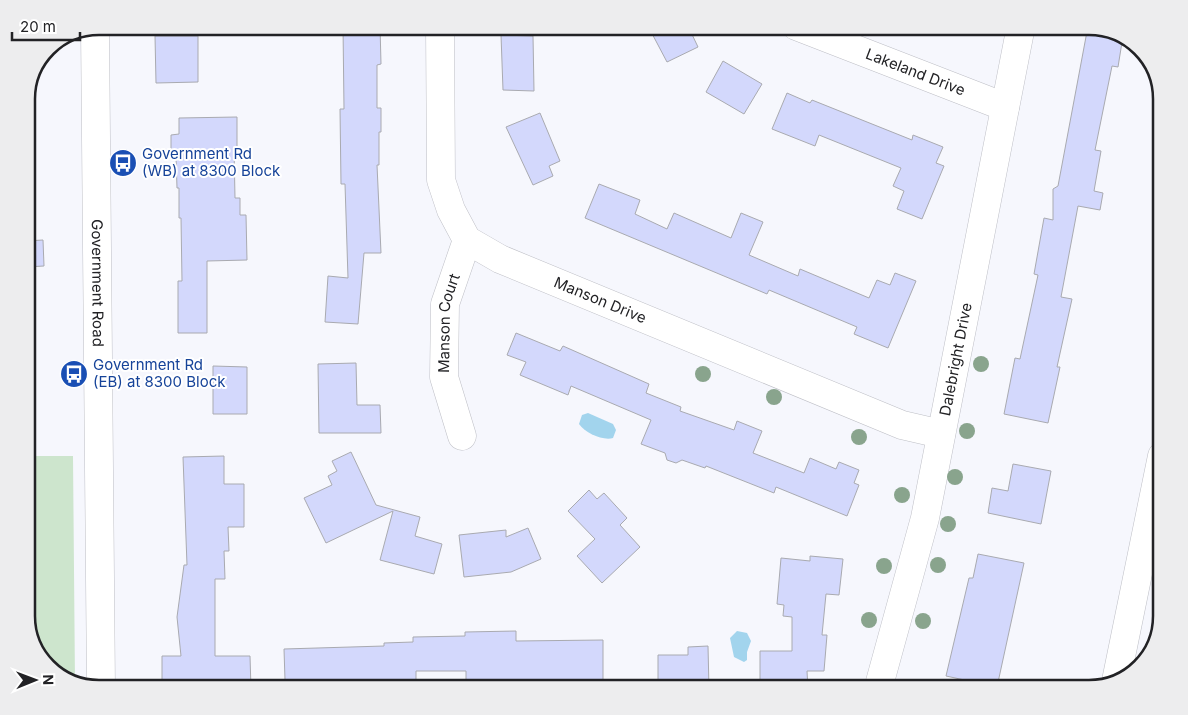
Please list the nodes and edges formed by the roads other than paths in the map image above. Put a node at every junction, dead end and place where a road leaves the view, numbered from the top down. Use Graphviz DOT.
graph roads {
  1 [pos="440,35"];
  2 [pos="819,35"];
  3 [pos="1018,35"];
  4 [pos="95,36"];
  5 [pos="1005,107"];
  6 [pos="467,240"];
  7 [pos="941,434"];
  8 [pos="462,436"];
  9 [pos="1153,500"];
  10 [pos="1118,673"];
  11 [pos="101,680"];
  12 [pos="880,680"];
  1 -- 6 [label="street"];
  2 -- 5 [label="street, Lakeland Drive"];
  3 -- 5 [label="street, Dalebright Drive"];
  4 -- 11 [label="street, Government Road"];
  5 -- 7 [label="street, Dalebright Drive"];
  6 -- 7 [label="street, Manson Drive"];
  6 -- 8 [label="street, Manson Court"];
  7 -- 12 [label="street, Dalebright Drive"];
  9 -- 10 [label="street"];
}
